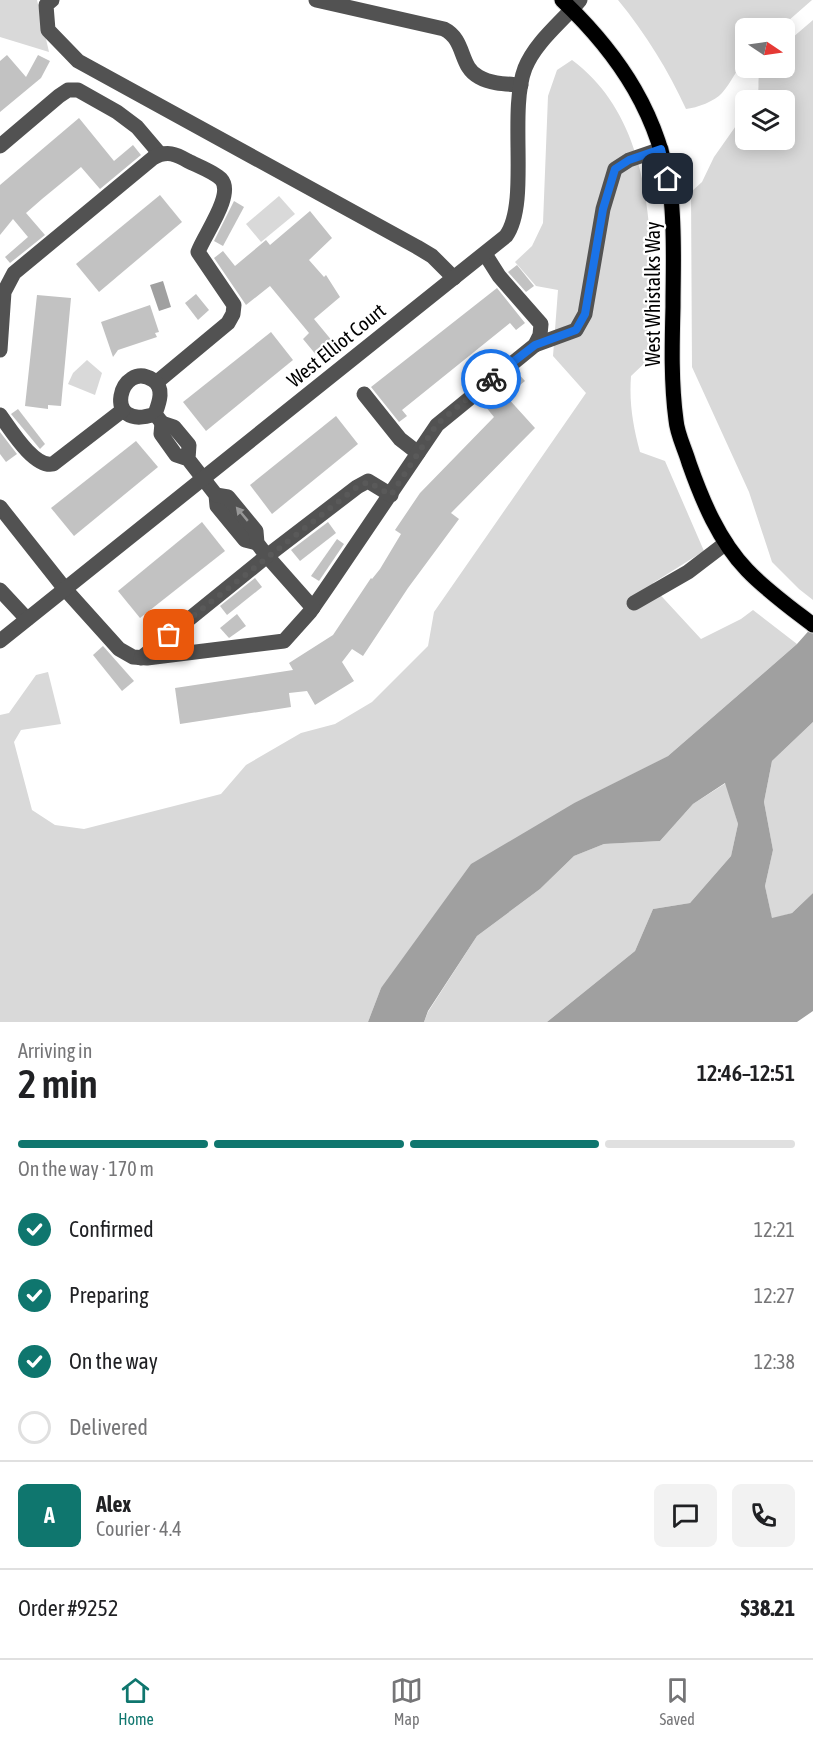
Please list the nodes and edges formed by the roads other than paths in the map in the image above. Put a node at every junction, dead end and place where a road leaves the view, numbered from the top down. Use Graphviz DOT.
graph roads {
  1 [pos="52,0"];
  2 [pos="316,0"];
  3 [pos="571,3"];
  4 [pos="521,85"];
  5 [pos="0,146"];
  6 [pos="661,149"];
  7 [pos="160,154"];
  8 [pos="485,254"];
  9 [pos="454,278"];
  10 [pos="535,345"];
  11 [pos="0,350"];
  12 [pos="157,382"];
  13 [pos="364,394"];
  14 [pos="123,410"];
  15 [pos="0,415"];
  16 [pos="158,419"];
  17 [pos="418,453"];
  18 [pos="203,479"];
  19 [pos="391,495"];
  20 [pos="0,507"];
  21 [pos="726,543"];
  22 [pos="267,556"];
  23 [pos="65,589"];
  24 [pos="0,590"];
  25 [pos="634,603"];
  26 [pos="313,608"];
  27 [pos="27,619"];
  28 [pos="813,625"];
  29 [pos="0,641"];
  30 [pos="141,658"];
  1 -- 9 [label="street"];
  2 -- 4 [label="street"];
  3 -- 4 [label="street, West Elliot Court"];
  3 -- 6 [label="main road, West Whistalks Way"];
  4 -- 8 [label="street, West Elliot Court"];
  5 -- 7 [label="street"];
  6 -- 10 [label="street"];
  6 -- 21 [label="main road, West Whistalks Way"];
  7 -- 11 [label="street"];
  7 -- 12 [label="street"];
  8 -- 9 [label="street, West Elliot Court"];
  8 -- 10 [label="street"];
  9 -- 18 [label="street, West Elliot Court"];
  10 -- 17 [label="street"];
  12 -- 14 [label="street"];
  12 -- 16 [label="street"];
  13 -- 17 [label="street"];
  14 -- 15 [label="street"];
  14 -- 16 [label="street"];
  16 -- 18 [label="street"];
  17 -- 19 [label="street"];
  18 -- 22 [label="street"];
  18 -- 23 [label="street, West Elliot Court"];
  19 -- 22 [label="street"];
  19 -- 26 [label="street"];
  20 -- 23 [label="street"];
  21 -- 25 [label="street"];
  21 -- 28 [label="main road, West Whistalks Way"];
  22 -- 26 [label="street"];
  22 -- 30 [label="street"];
  23 -- 27 [label="street, West Elliot Court"];
  23 -- 30 [label="street"];
  24 -- 27 [label="street"];
  26 -- 30 [label="street"];
  27 -- 29 [label="street, West Elliot Court"];
}
